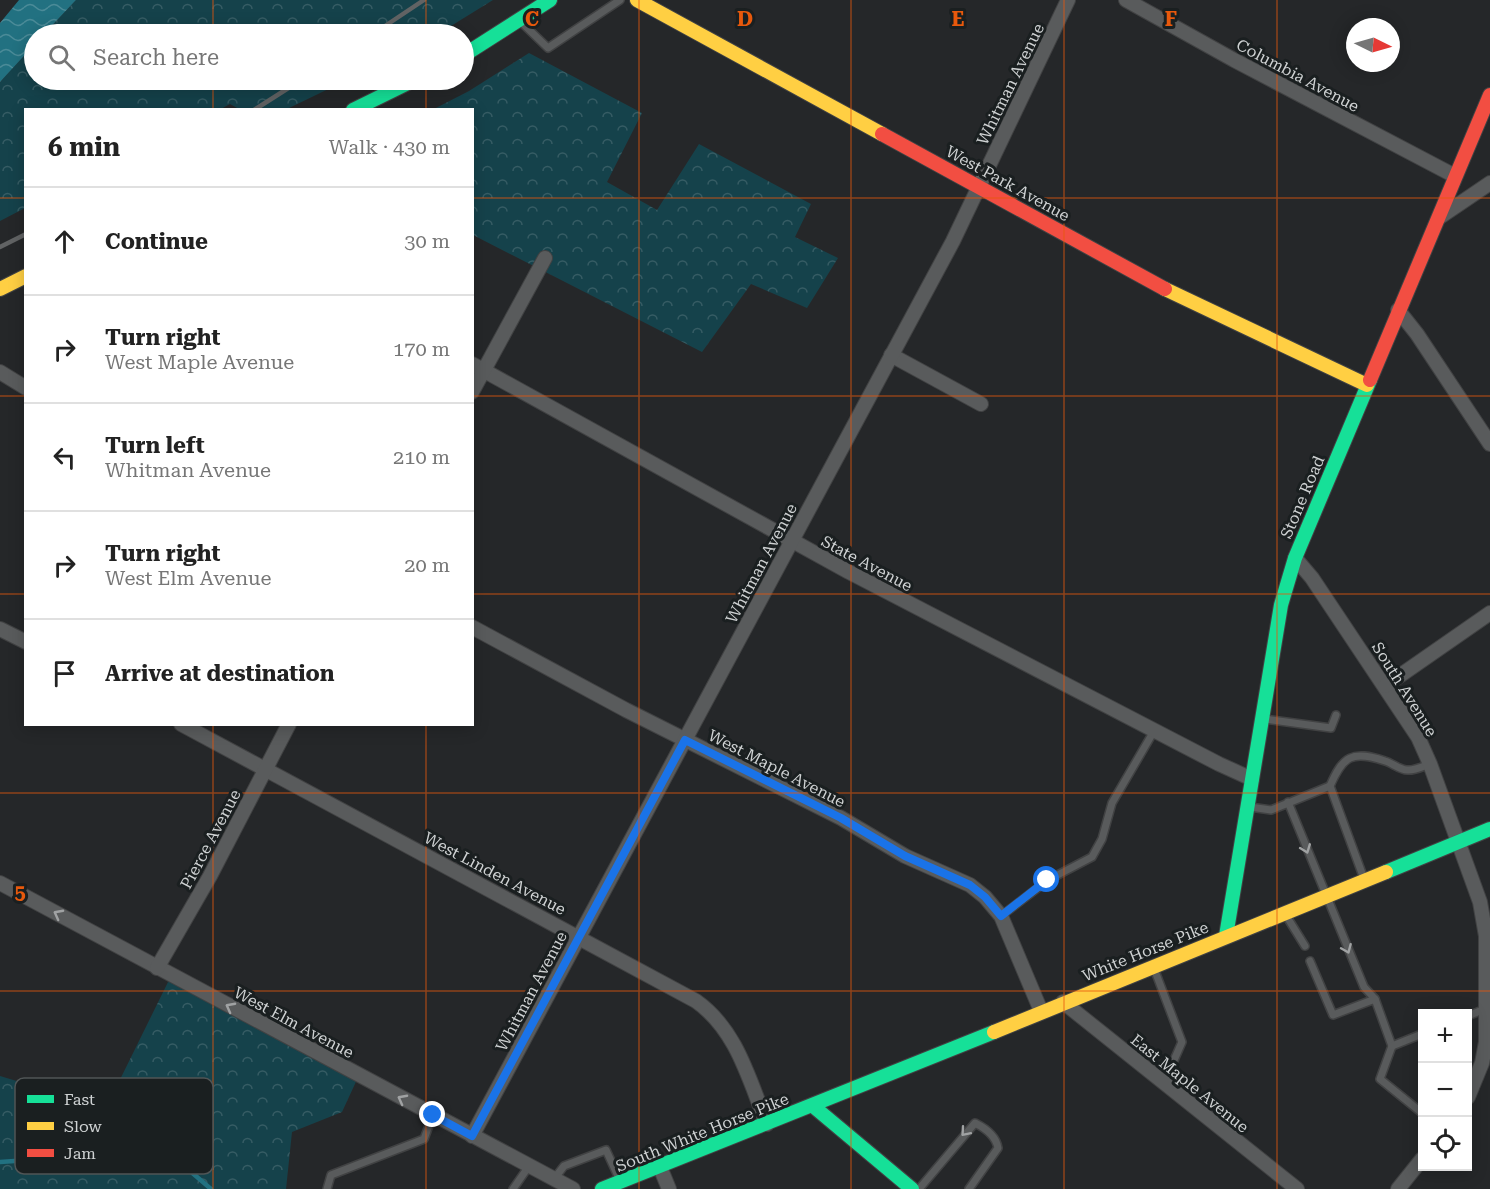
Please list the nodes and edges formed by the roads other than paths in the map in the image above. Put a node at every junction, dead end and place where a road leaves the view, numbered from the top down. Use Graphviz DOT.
graph roads {
  1 [pos="550,0"];
  2 [pos="620,0"];
  3 [pos="637,0"];
  4 [pos="1068,0"];
  5 [pos="1126,0"];
  6 [pos="519,21"];
  7 [pos="474,49"];
  8 [pos="394,90"];
  9 [pos="1490,95"];
  10 [pos="357,108"];
  11 [pos="1455,177"];
  12 [pos="1490,183"];
  13 [pos="979,186"];
  14 [pos="1440,217"];
  15 [pos="544,258"];
  16 [pos="24,277"];
  17 [pos="0,289"];
  18 [pos="1398,310"];
  19 [pos="891,355"];
  20 [pos="478,368"];
  21 [pos="0,372"];
  22 [pos="474,384"];
  23 [pos="1367,385"];
  24 [pos="24,387"];
  25 [pos="981,404"];
  26 [pos="1490,444"];
  27 [pos="791,540"];
  28 [pos="1294,558"];
  29 [pos="1490,613"];
  30 [pos="474,628"];
  31 [pos="0,629"];
  32 [pos="24,641"];
  33 [pos="1385,686"];
  34 [pos="1336,715"];
  35 [pos="1262,719"];
  36 [pos="185,726"];
  37 [pos="288,726"];
  38 [pos="1154,731"];
  39 [pos="685,740"];
  40 [pos="1430,764"];
  41 [pos="265,770"];
  42 [pos="1252,779"];
  43 [pos="1330,786"];
  44 [pos="1288,802"];
  45 [pos="1248,807"];
  46 [pos="1490,829"];
  47 [pos="1458,842"];
  48 [pos="1364,880"];
  49 [pos="0,883"];
  50 [pos="1324,896"];
  51 [pos="1284,912"];
  52 [pos="1001,916"];
  53 [pos="579,936"];
  54 [pos="1226,936"];
  55 [pos="1488,942"];
  56 [pos="1305,946"];
  57 [pos="1310,961"];
  58 [pos="1153,966"];
  59 [pos="157,968"];
  60 [pos="1375,999"];
  61 [pos="1063,1002"];
  62 [pos="1487,1008"];
  63 [pos="1041,1011"];
  64 [pos="1472,1014"];
  65 [pos="1418,1036"];
  66 [pos="1392,1046"];
  67 [pos="1486,1063"];
  68 [pos="1164,1083"];
  69 [pos="1472,1088"];
  70 [pos="813,1106"];
  71 [pos="1418,1110"];
  72 [pos="433,1115"];
  73 [pos="767,1124"];
  74 [pos="472,1136"];
  75 [pos="1418,1163"];
  76 [pos="529,1166"];
  77 [pos="660,1167"];
  78 [pos="554,1179"];
  79 [pos="621,1182"];
  80 [pos="327,1189"];
  81 [pos="513,1189"];
  82 [pos="573,1189"];
  83 [pos="602,1189"];
  84 [pos="669,1189"];
  85 [pos="911,1189"];
  86 [pos="919,1189"];
  87 [pos="969,1189"];
  88 [pos="1297,1189"];
  89 [pos="1398,1189"];
  1 -- 6 [label="main road"];
  2 -- 6 [label="lane"];
  3 -- 13 [label="main road, West Park Avenue"];
  4 -- 13 [label="street, Whitman Avenue"];
  5 -- 11 [label="street, Columbia Avenue"];
  6 -- 7 [label="main road"];
  8 -- 10 [label="main road"];
  9 -- 11 [label="main road, Stone Road"];
  11 -- 14 [label="main road, Stone Road"];
  12 -- 14 [label="street"];
  13 -- 19 [label="street, Whitman Avenue"];
  13 -- 23 [label="main road, West Park Avenue"];
  14 -- 18 [label="main road, Stone Road"];
  15 -- 20 [label="street"];
  16 -- 17 [label="main road"];
  18 -- 23 [label="main road, Stone Road"];
  18 -- 26 [label="street"];
  19 -- 25 [label="street"];
  19 -- 27 [label="street, Whitman Avenue"];
  20 -- 22 [label="street"];
  20 -- 27 [label="street, State Avenue"];
  21 -- 24 [label="street"];
  23 -- 28 [label="main road, Stone Road"];
  27 -- 38 [label="street, State Avenue"];
  27 -- 39 [label="street, Whitman Avenue"];
  28 -- 33 [label="street, South Avenue"];
  28 -- 35 [label="main road, Stone Road"];
  29 -- 33 [label="street"];
  30 -- 39 [label="street, West Maple Avenue"];
  31 -- 32 [label="street"];
  33 -- 40 [label="street, South Avenue"];
  34 -- 35 [label="lane"];
  35 -- 42 [label="main road, Stone Road"];
  36 -- 41 [label="street, West Linden Avenue"];
  37 -- 41 [label="street, Pierce Avenue"];
  38 -- 42 [label="street, State Avenue"];
  38 -- 52 [label="lane"];
  39 -- 52 [label="street, West Maple Avenue"];
  39 -- 53 [label="street, Whitman Avenue"];
  40 -- 43 [label="lane"];
  40 -- 47 [label="street, South Avenue"];
  41 -- 53 [label="street, West Linden Avenue"];
  41 -- 59 [label="street, Pierce Avenue"];
  42 -- 45 [label="main road, Stone Road"];
  43 -- 44 [label="lane"];
  43 -- 48 [label="lane"];
  44 -- 45 [label="lane"];
  44 -- 50 [label="lane, one-way"];
  45 -- 54 [label="main road, Stone Road"];
  46 -- 47 [label="main road, White Horse Pike"];
  47 -- 48 [label="main road, White Horse Pike"];
  47 -- 55 [label="street, South Avenue"];
  48 -- 50 [label="main road, White Horse Pike"];
  59 -- 49 [label="street, West Elm Avenue, one-way"];
  50 -- 51 [label="main road, White Horse Pike"];
  50 -- 60 [label="lane, one-way"];
  51 -- 54 [label="main road, White Horse Pike"];
  51 -- 56 [label="lane"];
  52 -- 63 [label="street, West Maple Avenue"];
  53 -- 73 [label="street, West Linden Avenue"];
  53 -- 74 [label="street, Whitman Avenue"];
  54 -- 58 [label="main road, White Horse Pike"];
  55 -- 62 [label="street, South Avenue"];
  57 -- 60 [label="lane"];
  58 -- 61 [label="main road, White Horse Pike"];
  58 -- 68 [label="lane"];
  72 -- 59 [label="street, West Elm Avenue, one-way"];
  60 -- 66 [label="lane"];
  61 -- 63 [label="main road, White Horse Pike"];
  61 -- 68 [label="street, East Maple Avenue"];
  62 -- 64 [label="lane"];
  62 -- 67 [label="street, South Avenue"];
  63 -- 70 [label="main road, White Horse Pike"];
  65 -- 66 [label="lane"];
  66 -- 71 [label="lane"];
  67 -- 69 [label="street, South Avenue"];
  68 -- 88 [label="street, East Maple Avenue"];
  70 -- 73 [label="main road, South White Horse Pike"];
  70 -- 85 [label="main road"];
  72 -- 74 [label="street, West Elm Avenue"];
  72 -- 80 [label="lane"];
  73 -- 77 [label="main road, South White Horse Pike"];
  74 -- 76 [label="street, West Elm Avenue"];
  75 -- 89 [label="street"];
  76 -- 78 [label="street, West Elm Avenue"];
  76 -- 81 [label="lane"];
  77 -- 79 [label="main road, South White Horse Pike"];
  77 -- 84 [label="street"];
  78 -- 79 [label="lane"];
  78 -- 82 [label="street, West Elm Avenue"];
  79 -- 83 [label="main road, South White Horse Pike"];
  87 -- 86 [label="lane, one-way"];
}
